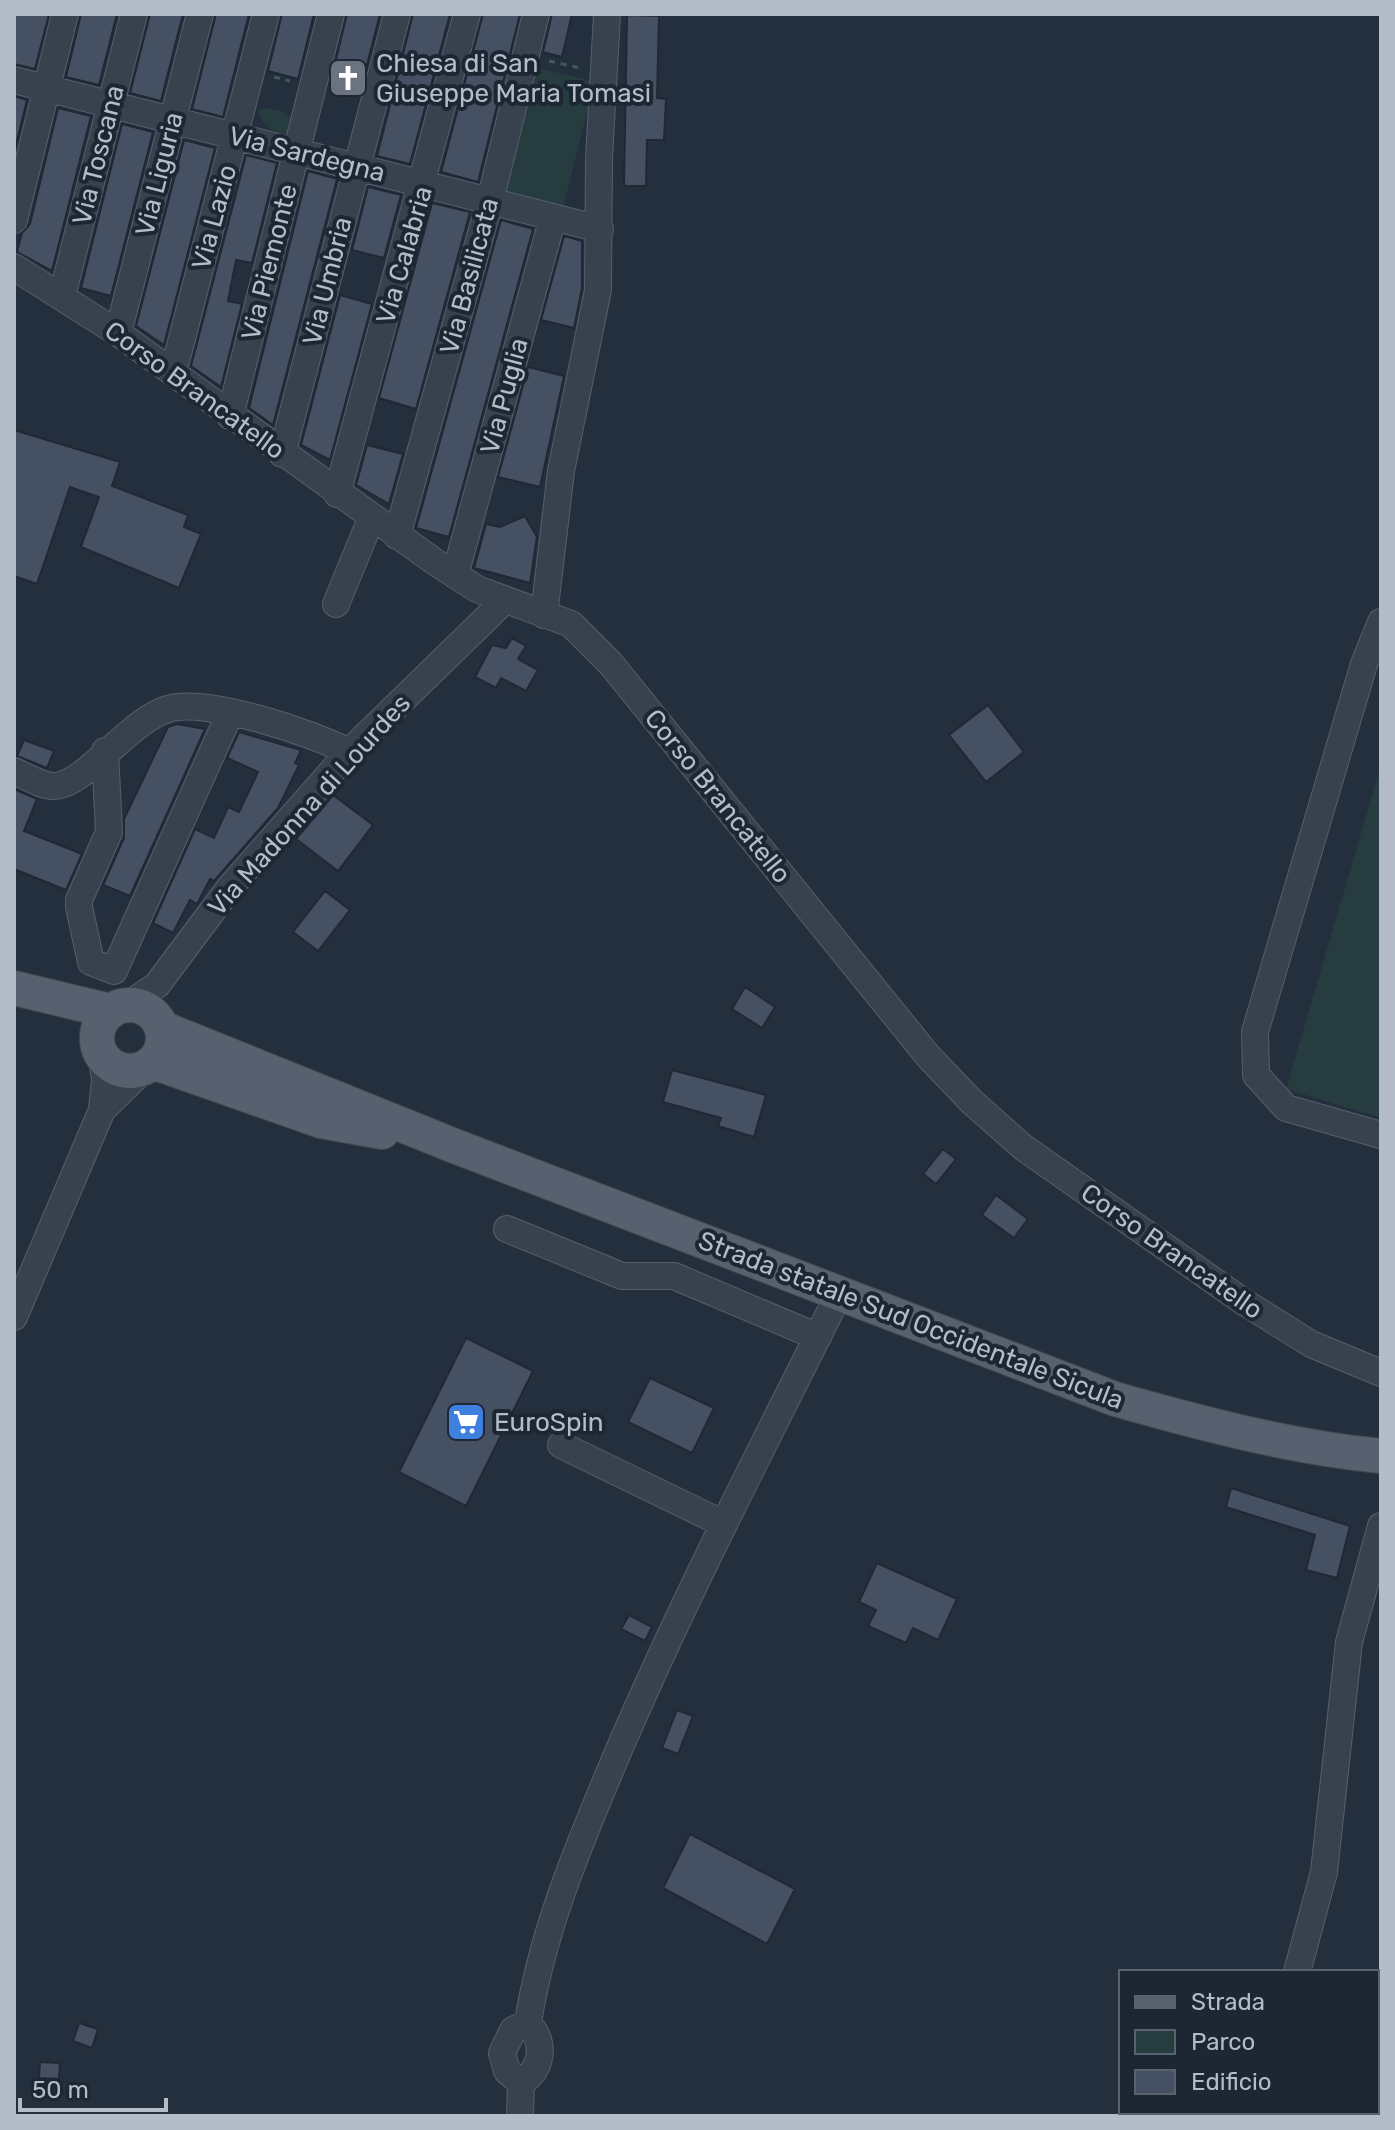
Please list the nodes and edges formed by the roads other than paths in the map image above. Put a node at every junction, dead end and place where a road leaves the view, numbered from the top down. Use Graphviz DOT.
graph roads {
  1 [pos="65,14"];
  2 [pos="134,14"];
  3 [pos="200,14"];
  4 [pos="266,14"];
  5 [pos="331,14"];
  6 [pos="397,14"];
  7 [pos="467,14"];
  8 [pos="536,14"];
  9 [pos="607,14"];
  10 [pos="14,80"];
  11 [pos="47,88"];
  12 [pos="112,104"];
  13 [pos="173,120"];
  14 [pos="235,136"];
  15 [pos="296,151"];
  16 [pos="357,167"];
  17 [pos="424,184"];
  18 [pos="490,201"];
  19 [pos="553,217"];
  20 [pos="14,220"];
  21 [pos="600,229"];
  22 [pos="14,267"];
  23 [pos="62,296"];
  24 [pos="118,333"];
  25 [pos="173,373"];
  26 [pos="230,416"];
  27 [pos="282,454"];
  28 [pos="337,494"];
  29 [pos="371,519"];
  30 [pos="397,536"];
  31 [pos="455,575"];
  32 [pos="505,600"];
  33 [pos="336,604"];
  34 [pos="544,615"];
  35 [pos="1381,622"];
  36 [pos="230,713"];
  37 [pos="105,751"];
  38 [pos="349,752"];
  39 [pos="14,771"];
  40 [pos="16,989"];
  41 [pos="143,1009"];
  42 [pos="99,1049"];
  43 [pos="150,1064"];
  44 [pos="102,1110"];
  45 [pos="1381,1135"];
  46 [pos="452,1145"];
  47 [pos="507,1229"];
  48 [pos="839,1294"];
  49 [pos="14,1317"];
  50 [pos="818,1337"];
  51 [pos="1381,1373"];
  52 [pos="561,1445"];
  53 [pos="1381,1456"];
  54 [pos="724,1524"];
  55 [pos="1381,1526"];
  56 [pos="1298,1970"];
  57 [pos="528,2023"];
  58 [pos="521,2083"];
  59 [pos="520,2116"];
  1 -- 11 [label="street"];
  2 -- 12 [label="street, Via Toscana"];
  3 -- 13 [label="street, Via Liguria"];
  4 -- 14 [label="street, Via Lazio"];
  5 -- 15 [label="street, Via Piemonte"];
  6 -- 16 [label="street, Via Umbria"];
  7 -- 17 [label="street, Via Calabria"];
  8 -- 18 [label="street, Via Basilicata"];
  9 -- 21 [label="street"];
  10 -- 11 [label="street, Via Sardegna"];
  11 -- 12 [label="street, Via Sardegna"];
  11 -- 20 [label="street"];
  12 -- 13 [label="street, Via Sardegna"];
  12 -- 23 [label="street, Via Toscana"];
  13 -- 14 [label="street, Via Sardegna"];
  13 -- 24 [label="street, Via Liguria"];
  14 -- 15 [label="street, Via Sardegna"];
  14 -- 25 [label="street, Via Lazio"];
  15 -- 16 [label="street, Via Sardegna"];
  15 -- 26 [label="street, Via Piemonte"];
  16 -- 17 [label="street, Via Sardegna"];
  16 -- 27 [label="street, Via Umbria"];
  17 -- 18 [label="street, Via Sardegna"];
  17 -- 28 [label="street, Via Calabria"];
  18 -- 19 [label="street, Via Sardegna"];
  18 -- 30 [label="street, Via Basilicata"];
  19 -- 21 [label="street, Via Sardegna"];
  19 -- 31 [label="street, Via Puglia"];
  21 -- 34 [label="street"];
  22 -- 23 [label="street, Corso Brancatello"];
  23 -- 24 [label="street, Corso Brancatello"];
  24 -- 25 [label="street, Corso Brancatello"];
  25 -- 26 [label="street, Corso Brancatello"];
  26 -- 27 [label="street, Corso Brancatello"];
  27 -- 28 [label="street, Corso Brancatello"];
  28 -- 29 [label="street, Corso Brancatello"];
  29 -- 30 [label="street, Corso Brancatello"];
  29 -- 33 [label="street"];
  30 -- 31 [label="street, Corso Brancatello"];
  31 -- 32 [label="street, Corso Brancatello"];
  32 -- 34 [label="street, Corso Brancatello"];
  32 -- 38 [label="street, Via Madonna di Lourdes"];
  34 -- 51 [label="street, Corso Brancatello"];
  35 -- 45 [label="street"];
  36 -- 37 [label="street"];
  36 -- 37 [label="street"];
  36 -- 38 [label="street"];
  37 -- 39 [label="street"];
  38 -- 41 [label="street, Via Madonna di Lourdes"];
  40 -- 41 [label="main road, Strada statale Sud Occidentale Sicula"];
  40 -- 42 [label="main road, Strada statale Sud Occidentale Sicula"];
  41 -- 42 [label="main road"];
  41 -- 43 [label="main road"];
  41 -- 46 [label="main road, Strada statale Sud Occidentale Sicula"];
  42 -- 43 [label="main road, Strada statale Sud Occidentale Sicula"];
  42 -- 44 [label="street"];
  43 -- 44 [label="street"];
  43 -- 46 [label="main road, Strada statale Sud Occidentale Sicula"];
  44 -- 49 [label="street"];
  46 -- 48 [label="main road, Strada statale Sud Occidentale Sicula"];
  47 -- 50 [label="street"];
  48 -- 50 [label="street"];
  48 -- 53 [label="main road, Strada statale Sud Occidentale Sicula"];
  50 -- 54 [label="street"];
  52 -- 54 [label="street"];
  54 -- 57 [label="street"];
  55 -- 56 [label="street"];
  57 -- 58 [label="street"];
  57 -- 58 [label="street"];
  58 -- 59 [label="street"];
}
